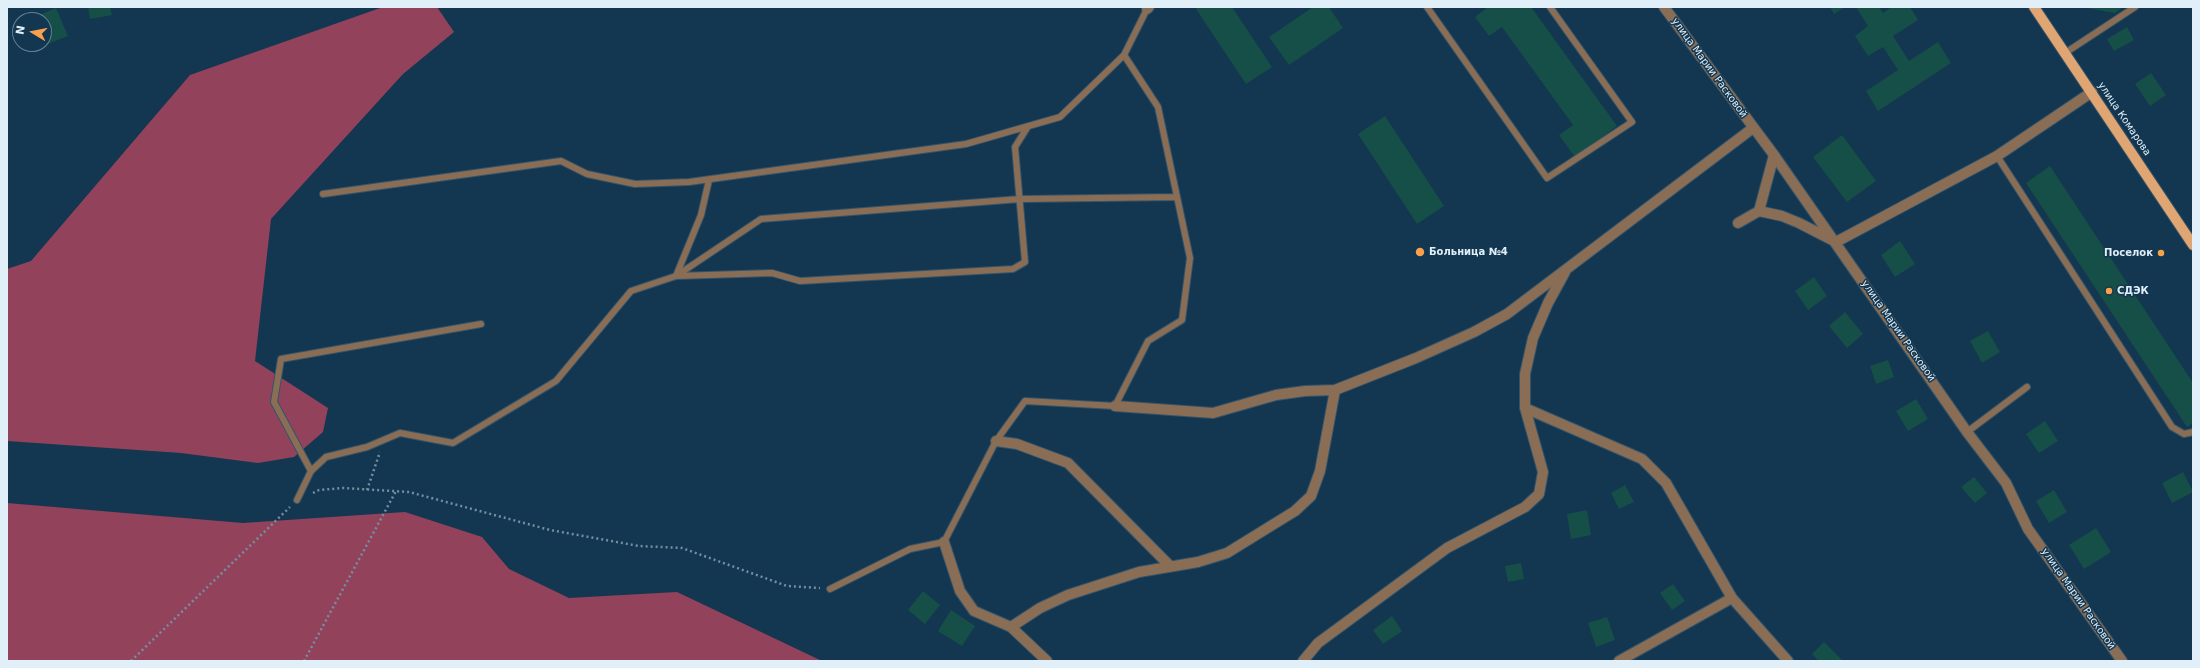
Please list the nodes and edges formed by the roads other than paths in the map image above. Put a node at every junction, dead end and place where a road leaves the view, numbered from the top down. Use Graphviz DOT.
graph roads {
  1 [pos="1427,7"];
  2 [pos="1550,7"];
  3 [pos="1664,7"];
  4 [pos="2034,7"];
  5 [pos="2136,7"];
  6 [pos="1148,8"];
  7 [pos="2065,53"];
  8 [pos="1124,55"];
  9 [pos="2092,92"];
  10 [pos="1027,128"];
  11 [pos="1753,128"];
  12 [pos="1774,155"];
  13 [pos="1997,156"];
  14 [pos="709,180"];
  15 [pos="323,194"];
  16 [pos="1177,197"];
  17 [pos="1020,198"];
  18 [pos="1759,212"];
  19 [pos="1738,223"];
  20 [pos="1836,242"];
  21 [pos="2193,244"];
  22 [pos="1568,268"];
  23 [pos="676,276"];
  24 [pos="481,324"];
  25 [pos="2027,387"];
  26 [pos="1335,390"];
  27 [pos="1115,406"];
  28 [pos="1524,408"];
  29 [pos="1967,432"];
  30 [pos="2193,432"];
  31 [pos="996,441"];
  32 [pos="311,471"];
  33 [pos="297,500"];
  34 [pos="944,542"];
  35 [pos="1170,566"];
  36 [pos="830,589"];
  37 [pos="1732,598"];
  38 [pos="1011,627"];
  39 [pos="1047,661"];
  40 [pos="1303,661"];
  41 [pos="1619,661"];
  42 [pos="1788,661"];
  43 [pos="2122,661"];
  1 -- 2 [label="lane"];
  3 -- 11 [label="street, улица Марии Расковой"];
  4 -- 7 [label="main road, улица Комарова"];
  5 -- 7 [label="lane"];
  6 -- 8 [label="lane"];
  7 -- 9 [label="main road, улица Комарова"];
  8 -- 10 [label="lane"];
  8 -- 16 [label="lane"];
  9 -- 13 [label="street"];
  9 -- 21 [label="main road, улица Комарова"];
  10 -- 14 [label="lane"];
  10 -- 17 [label="lane"];
  11 -- 12 [label="street, улица Марии Расковой"];
  11 -- 22 [label="street"];
  12 -- 18 [label="street"];
  12 -- 20 [label="street, улица Марии Расковой"];
  13 -- 20 [label="street"];
  13 -- 30 [label="lane"];
  14 -- 15 [label="lane"];
  14 -- 23 [label="lane"];
  16 -- 17 [label="lane"];
  16 -- 27 [label="lane"];
  17 -- 23 [label="lane"];
  17 -- 23 [label="lane"];
  18 -- 19 [label="street"];
  18 -- 20 [label="street"];
  20 -- 29 [label="street, улица Марии Расковой"];
  22 -- 26 [label="street"];
  22 -- 28 [label="street"];
  23 -- 32 [label="lane"];
  24 -- 32 [label="lane"];
  25 -- 29 [label="lane"];
  26 -- 27 [label="street"];
  26 -- 35 [label="street"];
  27 -- 31 [label="lane"];
  28 -- 37 [label="street"];
  28 -- 40 [label="street"];
  29 -- 43 [label="street, улица Марии Расковой"];
  31 -- 34 [label="lane"];
  31 -- 35 [label="street"];
  32 -- 33 [label="lane"];
  34 -- 36 [label="lane"];
  34 -- 38 [label="street"];
  35 -- 38 [label="street"];
  37 -- 41 [label="street"];
  37 -- 42 [label="street"];
  38 -- 39 [label="street"];
}
